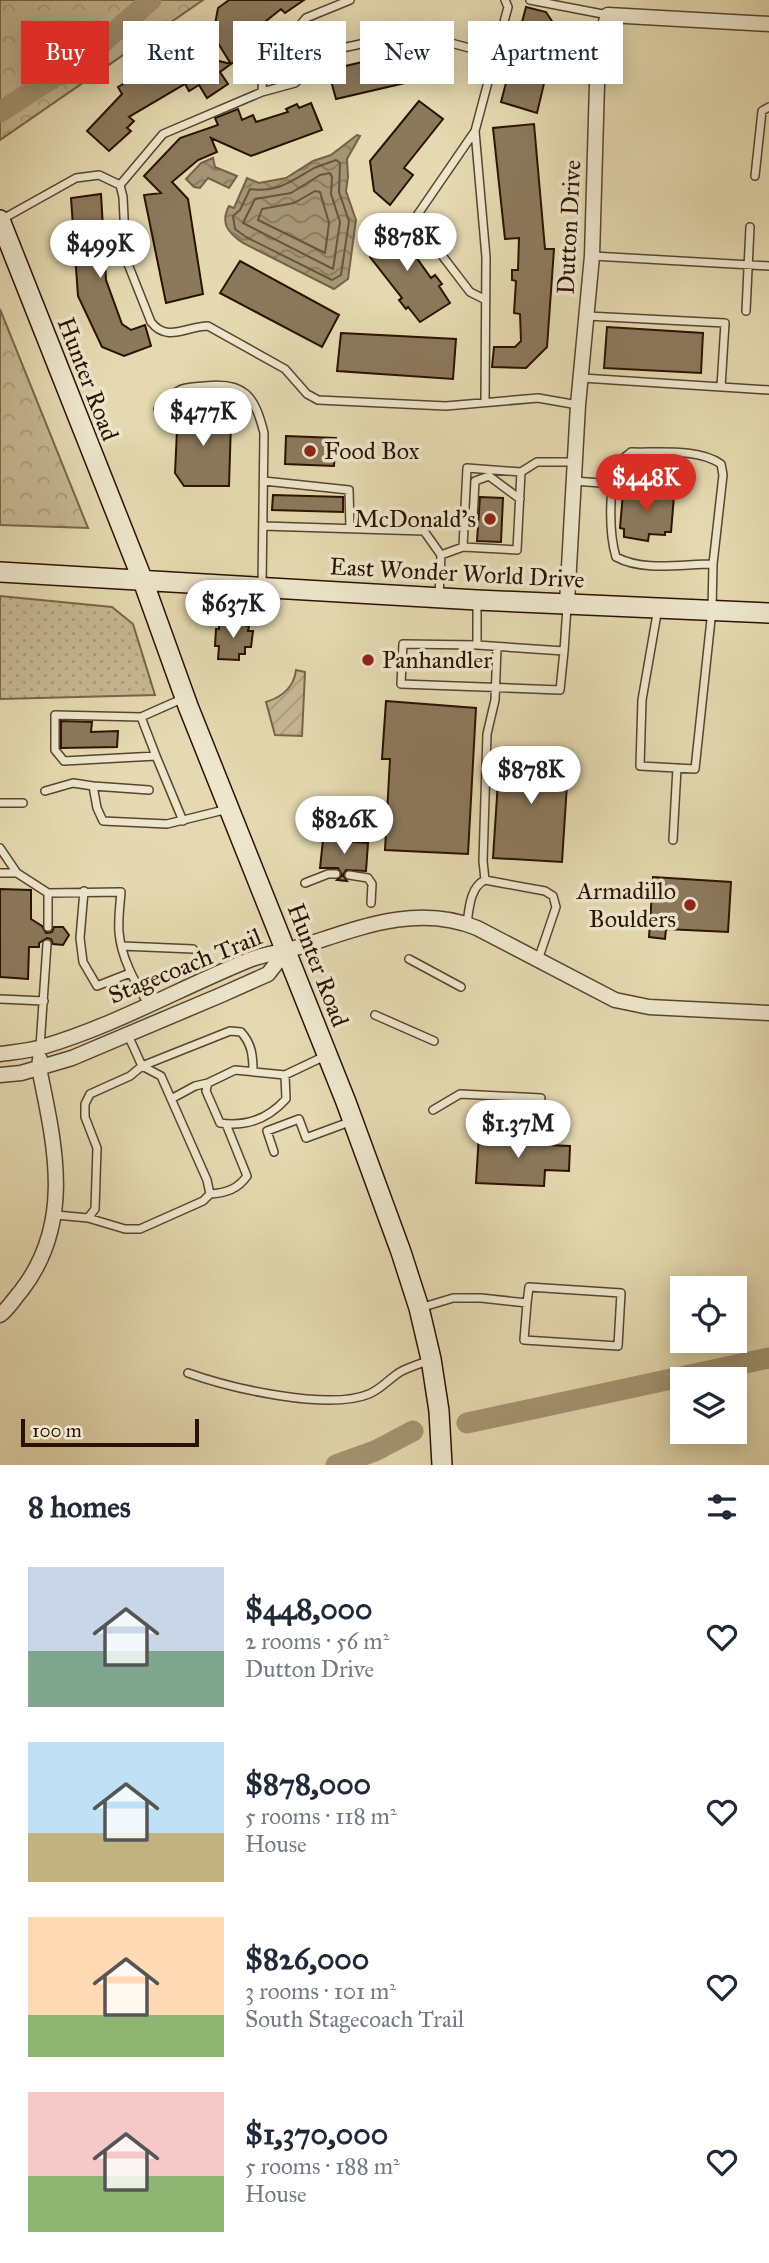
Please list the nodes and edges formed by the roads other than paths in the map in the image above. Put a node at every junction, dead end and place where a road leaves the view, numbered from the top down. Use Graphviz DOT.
graph roads {
  1 [pos="350,0"];
  2 [pos="505,0"];
  3 [pos="530,0"];
  4 [pos="608,15"];
  5 [pos="504,21"];
  6 [pos="769,24"];
  7 [pos="468,48"];
  8 [pos="487,84"];
  9 [pos="262,92"];
  10 [pos="769,107"];
  11 [pos="475,131"];
  12 [pos="755,176"];
  13 [pos="120,185"];
  14 [pos="0,220"];
  15 [pos="750,227"];
  16 [pos="592,256"];
  17 [pos="749,265"];
  18 [pos="769,266"];
  19 [pos="484,299"];
  20 [pos="746,311"];
  21 [pos="587,316"];
  22 [pos="582,379"];
  23 [pos="721,387"];
  24 [pos="769,390"];
  25 [pos="485,401"];
  26 [pos="578,405"];
  27 [pos="158,410"];
  28 [pos="575,461"];
  29 [pos="522,472"];
  30 [pos="264,481"];
  31 [pos="574,481"];
  32 [pos="614,484"];
  33 [pos="520,499"];
  34 [pos="262,526"];
  35 [pos="464,526"];
  36 [pos="351,528"];
  37 [pos="463,547"];
  38 [pos="441,555"];
  39 [pos="713,564"];
  40 [pos="0,572"];
  41 [pos="143,580"];
  42 [pos="262,587"];
  43 [pos="439,596"];
  44 [pos="477,600"];
  45 [pos="567,603"];
  46 [pos="658,608"];
  47 [pos="712,610"];
  48 [pos="769,613"];
  49 [pos="477,645"];
  50 [pos="497,647"];
  51 [pos="564,651"];
  52 [pos="496,687"];
  53 [pos="184,697"];
  54 [pos="141,717"];
  55 [pos="156,756"];
  56 [pos="677,768"];
  57 [pos="93,786"];
  58 [pos="149,789"];
  59 [pos="45,791"];
  60 [pos="0,803"];
  61 [pos="23,803"];
  62 [pos="228,809"];
  63 [pos="183,821"];
  64 [pos="673,839"];
  65 [pos="0,848"];
  66 [pos="0,873"];
  67 [pos="17,873"];
  68 [pos="336,874"];
  69 [pos="349,875"];
  70 [pos="485,880"];
  71 [pos="305,883"];
  72 [pos="84,891"];
  73 [pos="48,893"];
  74 [pos="371,903"];
  75 [pos="467,924"];
  76 [pos="48,927"];
  77 [pos="47,944"];
  78 [pos="122,946"];
  79 [pos="193,949"];
  80 [pos="286,951"];
  81 [pos="409,959"];
  82 [pos="538,960"];
  83 [pos="130,973"];
  84 [pos="461,987"];
  85 [pos="0,999"];
  86 [pos="44,1001"];
  87 [pos="148,1004"];
  88 [pos="769,1013"];
  89 [pos="375,1014"];
  90 [pos="128,1035"];
  91 [pos="434,1041"];
  92 [pos="40,1047"];
  93 [pos="0,1054"];
  94 [pos="327,1056"];
  95 [pos="142,1066"];
  96 [pos="39,1068"];
  97 [pos="253,1072"];
  98 [pos="0,1075"];
  99 [pos="285,1075"];
  100 [pos="208,1083"];
  101 [pos="541,1098"];
  102 [pos="171,1099"];
  103 [pos="433,1110"];
  104 [pos="353,1120"];
  105 [pos="226,1124"];
  106 [pos="274,1152"];
  107 [pos="210,1194"];
  108 [pos="55,1215"];
  109 [pos="88,1218"];
  110 [pos="527,1303"];
  111 [pos="419,1308"];
  112 [pos="0,1315"];
  113 [pos="431,1359"];
  114 [pos="188,1373"];
  115 [pos="442,1465"];
  1 -- 9 [label="lane"];
  2 -- 5 [label="lane"];
  3 -- 4 [label="lane"];
  4 -- 6 [label="street"];
  4 -- 16 [label="street, Dutton Drive"];
  7 -- 9 [label="lane"];
  8 -- 11 [label="lane"];
  9 -- 13 [label="lane"];
  10 -- 12 [label="lane"];
  11 -- 19 [label="lane"];
  11 -- 19 [label="lane"];
  13 -- 14 [label="lane"];
  13 -- 25 [label="lane"];
  14 -- 41 [label="main road, Hunter Road"];
  15 -- 17 [label="lane"];
  16 -- 17 [label="lane"];
  16 -- 21 [label="street, Dutton Drive"];
  17 -- 18 [label="lane"];
  17 -- 20 [label="lane"];
  19 -- 25 [label="lane"];
  21 -- 22 [label="street, Dutton Drive"];
  21 -- 23 [label="lane"];
  22 -- 23 [label="lane"];
  22 -- 26 [label="street, Dutton Drive"];
  23 -- 24 [label="lane"];
  25 -- 26 [label="lane"];
  26 -- 28 [label="street, Dutton Drive"];
  27 -- 30 [label="lane"];
  28 -- 29 [label="lane"];
  28 -- 31 [label="street, Dutton Drive"];
  29 -- 33 [label="lane"];
  29 -- 35 [label="lane"];
  30 -- 34 [label="lane"];
  30 -- 36 [label="lane"];
  31 -- 32 [label="lane"];
  31 -- 45 [label="street, Dutton Drive"];
  32 -- 39 [label="lane"];
  32 -- 39 [label="lane"];
  33 -- 35 [label="lane"];
  33 -- 37 [label="lane"];
  34 -- 36 [label="lane"];
  34 -- 42 [label="lane"];
  35 -- 37 [label="lane"];
  36 -- 38 [label="lane"];
  37 -- 38 [label="lane"];
  38 -- 43 [label="lane"];
  39 -- 47 [label="lane"];
  40 -- 41 [label="main road, East Wonder World Drive"];
  41 -- 42 [label="main road, East Wonder World Drive"];
  41 -- 53 [label="main road, Hunter Road"];
  42 -- 43 [label="main road, East Wonder World Drive"];
  43 -- 44 [label="main road, East Wonder World Drive"];
  44 -- 45 [label="main road, East Wonder World Drive"];
  44 -- 49 [label="lane"];
  45 -- 46 [label="main road, East Wonder World Drive"];
  45 -- 51 [label="lane"];
  46 -- 47 [label="main road, East Wonder World Drive"];
  46 -- 56 [label="lane"];
  47 -- 48 [label="main road, East Wonder World Drive"];
  47 -- 56 [label="lane"];
  49 -- 50 [label="lane"];
  49 -- 52 [label="lane"];
  50 -- 51 [label="lane"];
  50 -- 52 [label="lane"];
  51 -- 52 [label="lane"];
  52 -- 70 [label="lane"];
  53 -- 54 [label="lane"];
  53 -- 62 [label="main road, Hunter Road"];
  54 -- 55 [label="lane"];
  54 -- 55 [label="lane"];
  55 -- 63 [label="lane"];
  56 -- 64 [label="lane"];
  57 -- 58 [label="lane"];
  57 -- 59 [label="lane"];
  57 -- 63 [label="lane"];
  60 -- 61 [label="lane"];
  62 -- 63 [label="lane"];
  62 -- 80 [label="main road, Hunter Road"];
  65 -- 67 [label="lane"];
  66 -- 67 [label="lane"];
  67 -- 73 [label="lane"];
  68 -- 71 [label="lane"];
  69 -- 74 [label="lane"];
  70 -- 75 [label="lane"];
  70 -- 82 [label="lane"];
  72 -- 73 [label="lane"];
  72 -- 78 [label="lane"];
  72 -- 83 [label="lane"];
  73 -- 76 [label="lane"];
  75 -- 80 [label="street"];
  75 -- 82 [label="street"];
  77 -- 86 [label="lane"];
  78 -- 79 [label="lane"];
  78 -- 83 [label="lane"];
  80 -- 87 [label="street, Stagecoach Trail"];
  80 -- 90 [label="street, Stagecoach Trail"];
  80 -- 94 [label="main road, Hunter Road"];
  81 -- 84 [label="lane"];
  82 -- 88 [label="street"];
  83 -- 87 [label="lane"];
  85 -- 86 [label="lane"];
  86 -- 92 [label="lane"];
  87 -- 92 [label="street, Stagecoach Trail"];
  89 -- 91 [label="lane"];
  90 -- 95 [label="lane"];
  90 -- 96 [label="street, Stagecoach Trail"];
  92 -- 93 [label="street, Stagecoach Trail"];
  92 -- 96 [label="street"];
  94 -- 99 [label="lane"];
  94 -- 104 [label="main road, Hunter Road"];
  95 -- 97 [label="lane"];
  95 -- 102 [label="lane"];
  95 -- 109 [label="lane"];
  96 -- 98 [label="street, Stagecoach Trail"];
  96 -- 108 [label="street"];
  97 -- 99 [label="lane"];
  97 -- 100 [label="lane"];
  99 -- 105 [label="lane"];
  100 -- 102 [label="lane"];
  100 -- 105 [label="lane"];
  101 -- 103 [label="lane"];
  102 -- 107 [label="lane"];
  104 -- 106 [label="lane"];
  104 -- 111 [label="main road, Hunter Road"];
  105 -- 107 [label="lane"];
  107 -- 109 [label="lane"];
  108 -- 109 [label="lane"];
  108 -- 112 [label="street"];
  110 -- 110 [label="lane"];
  110 -- 111 [label="lane"];
  111 -- 113 [label="main road, Hunter Road"];
  113 -- 114 [label="lane"];
  113 -- 115 [label="main road, Hunter Road"];
}
